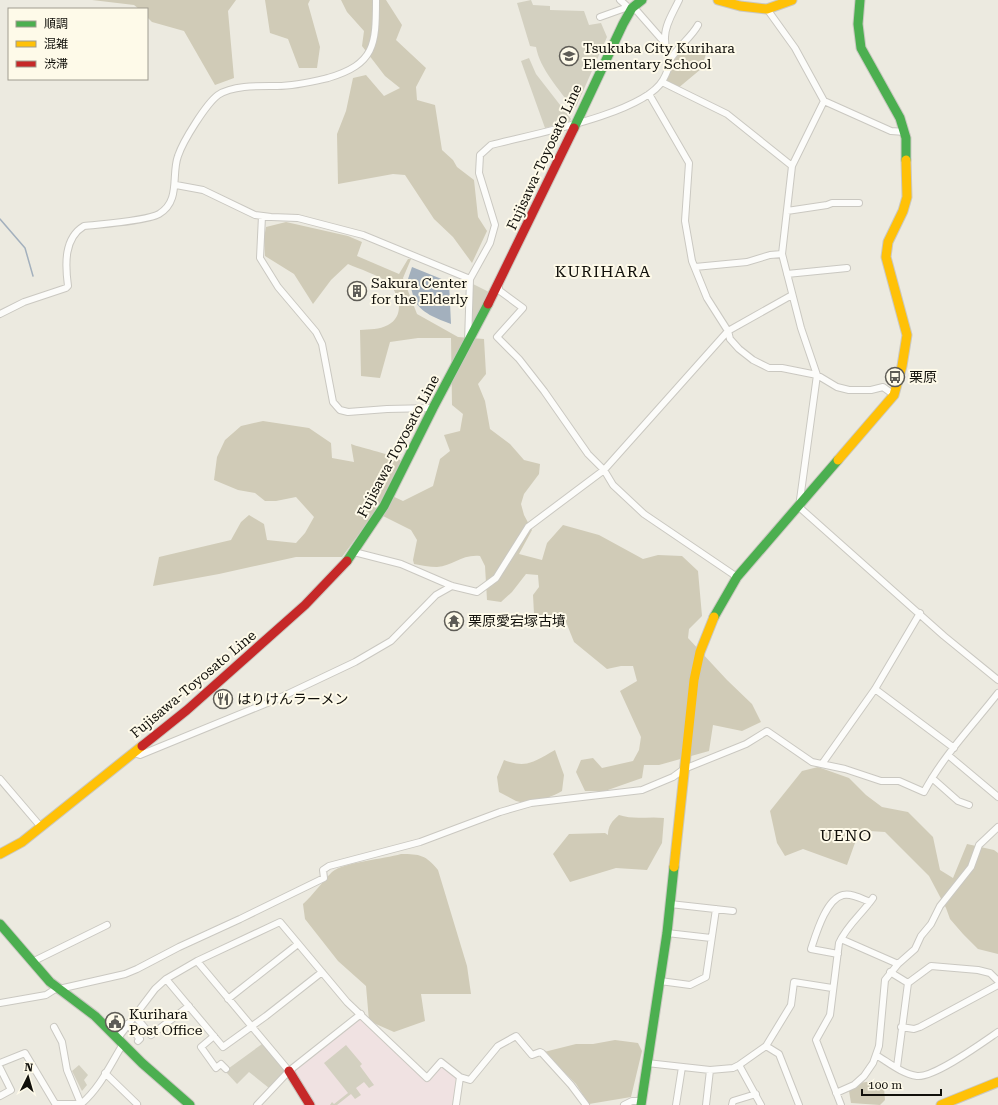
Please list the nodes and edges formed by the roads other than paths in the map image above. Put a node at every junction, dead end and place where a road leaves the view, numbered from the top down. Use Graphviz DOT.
graph roads {
  1 [pos="376,0"];
  2 [pos="620,0"];
  3 [pos="642,0"];
  4 [pos="679,0"];
  5 [pos="718,0"];
  6 [pos="792,0"];
  7 [pos="860,0"];
  8 [pos="771,5"];
  9 [pos="630,7"];
  10 [pos="600,17"];
  11 [pos="698,25"];
  12 [pos="665,43"];
  13 [pos="670,60"];
  14 [pos="662,82"];
  15 [pos="649,94"];
  16 [pos="824,101"];
  17 [pos="575,124"];
  18 [pos="905,132"];
  19 [pos="792,166"];
  20 [pos="176,185"];
  21 [pos="859,203"];
  22 [pos="787,211"];
  23 [pos="262,216"];
  24 [pos="782,254"];
  25 [pos="695,267"];
  26 [pos="848,268"];
  27 [pos="787,274"];
  28 [pos="470,279"];
  29 [pos="498,286"];
  30 [pos="792,295"];
  31 [pos="0,314"];
  32 [pos="728,331"];
  33 [pos="468,344"];
  34 [pos="817,375"];
  35 [pos="894,395"];
  36 [pos="433,408"];
  37 [pos="604,470"];
  38 [pos="799,507"];
  39 [pos="354,552"];
  40 [pos="737,577"];
  41 [pos="452,586"];
  42 [pos="920,613"];
  43 [pos="998,680"];
  44 [pos="875,689"];
  45 [pos="998,693"];
  46 [pos="954,748"];
  47 [pos="134,753"];
  48 [pos="948,755"];
  49 [pos="822,764"];
  50 [pos="684,768"];
  51 [pos="932,778"];
  52 [pos="0,779"];
  53 [pos="998,797"];
  54 [pos="969,805"];
  55 [pos="41,827"];
  56 [pos="998,827"];
  57 [pos="0,854"];
  58 [pos="670,904"];
  59 [pos="716,909"];
  60 [pos="733,911"];
  61 [pos="0,924"];
  62 [pos="107,924"];
  63 [pos="667,933"];
  64 [pos="711,938"];
  65 [pos="841,939"];
  66 [pos="298,944"];
  67 [pos="838,954"];
  68 [pos="32,962"];
  69 [pos="197,962"];
  70 [pos="898,964"];
  71 [pos="322,972"];
  72 [pos="890,972"];
  73 [pos="166,979"];
  74 [pos="660,981"];
  75 [pos="998,981"];
  76 [pos="908,983"];
  77 [pos="998,985"];
  78 [pos="832,988"];
  79 [pos="58,989"];
  80 [pos="228,998"];
  81 [pos="0,1003"];
  82 [pos="189,1006"];
  83 [pos="361,1014"];
  84 [pos="134,1015"];
  85 [pos="127,1024"];
  86 [pos="54,1027"];
  87 [pos="252,1027"];
  88 [pos="902,1027"];
  89 [pos="998,1032"];
  90 [pos="214,1036"];
  91 [pos="120,1041"];
  92 [pos="138,1042"];
  93 [pos="766,1046"];
  94 [pos="876,1055"];
  95 [pos="0,1063"];
  96 [pos="647,1064"];
  97 [pos="739,1065"];
  98 [pos="682,1067"];
  99 [pos="897,1067"];
  100 [pos="0,1068"];
  101 [pos="226,1069"];
  102 [pos="710,1070"];
  103 [pos="289,1071"];
  104 [pos="105,1073"];
  105 [pos="460,1077"];
  106 [pos="998,1082"];
  107 [pos="836,1093"];
  108 [pos="756,1094"];
  109 [pos="0,1096"];
  110 [pos="641,1103"];
  111 [pos="56,1104"];
  112 [pos="81,1104"];
  113 [pos="137,1104"];
  114 [pos="308,1104"];
  115 [pos="190,1105"];
  116 [pos="257,1105"];
  117 [pos="456,1105"];
  118 [pos="586,1105"];
  119 [pos="624,1105"];
  120 [pos="676,1105"];
  121 [pos="706,1105"];
  122 [pos="732,1105"];
  123 [pos="761,1105"];
  124 [pos="799,1105"];
  125 [pos="841,1105"];
  126 [pos="941,1105"];
  1 -- 20 [label="street"];
  2 -- 9 [label="street"];
  3 -- 9 [label="main road, Fujisawa-Toyosato Line"];
  4 -- 12 [label="street"];
  5 -- 8 [label="main road"];
  6 -- 8 [label="main road"];
  7 -- 18 [label="main road"];
  8 -- 16 [label="street"];
  9 -- 10 [label="street"];
  9 -- 12 [label="street"];
  9 -- 17 [label="main road, Fujisawa-Toyosato Line"];
  11 -- 13 [label="street"];
  12 -- 13 [label="street"];
  13 -- 14 [label="street"];
  14 -- 15 [label="street"];
  14 -- 19 [label="street"];
  15 -- 17 [label="street"];
  15 -- 25 [label="street"];
  16 -- 18 [label="street"];
  16 -- 19 [label="street"];
  17 -- 28 [label="street"];
  17 -- 29 [label="main road, Fujisawa-Toyosato Line"];
  18 -- 35 [label="main road"];
  19 -- 22 [label="street"];
  20 -- 23 [label="street"];
  20 -- 31 [label="street"];
  21 -- 22 [label="street"];
  22 -- 24 [label="street"];
  23 -- 28 [label="street"];
  23 -- 36 [label="street"];
  24 -- 25 [label="street"];
  24 -- 27 [label="street"];
  25 -- 32 [label="street"];
  26 -- 27 [label="street"];
  27 -- 30 [label="street"];
  28 -- 33 [label="street"];
  29 -- 33 [label="main road, Fujisawa-Toyosato Line"];
  29 -- 37 [label="street"];
  30 -- 32 [label="street"];
  30 -- 34 [label="street"];
  32 -- 34 [label="street"];
  32 -- 37 [label="street"];
  33 -- 36 [label="main road, Fujisawa-Toyosato Line"];
  34 -- 35 [label="street"];
  34 -- 38 [label="street"];
  35 -- 38 [label="main road"];
  36 -- 39 [label="main road, Fujisawa-Toyosato Line"];
  37 -- 40 [label="street"];
  37 -- 41 [label="street"];
  38 -- 40 [label="main road"];
  38 -- 42 [label="street"];
  39 -- 41 [label="street"];
  39 -- 47 [label="main road, Fujisawa-Toyosato Line"];
  40 -- 50 [label="main road"];
  41 -- 47 [label="street"];
  42 -- 43 [label="street"];
  42 -- 44 [label="street"];
  44 -- 46 [label="street"];
  44 -- 49 [label="street"];
  45 -- 46 [label="street"];
  46 -- 48 [label="street"];
  47 -- 55 [label="main road, Fujisawa-Toyosato Line"];
  48 -- 51 [label="street"];
  48 -- 53 [label="street"];
  49 -- 50 [label="street"];
  49 -- 51 [label="street"];
  50 -- 58 [label="main road"];
  50 -- 79 [label="street"];
  51 -- 54 [label="street"];
  52 -- 55 [label="street"];
  55 -- 57 [label="main road, Fujisawa-Toyosato Line"];
  56 -- 70 [label="street"];
  58 -- 59 [label="street"];
  58 -- 63 [label="main road"];
  59 -- 60 [label="street"];
  59 -- 64 [label="street"];
  61 -- 68 [label="main road"];
  62 -- 68 [label="street"];
  63 -- 64 [label="street"];
  63 -- 74 [label="main road"];
  64 -- 74 [label="street"];
  65 -- 67 [label="street"];
  65 -- 67 [label="street"];
  65 -- 70 [label="street"];
  66 -- 69 [label="street"];
  66 -- 71 [label="street"];
  66 -- 80 [label="street"];
  67 -- 78 [label="street"];
  68 -- 79 [label="main road"];
  69 -- 73 [label="street"];
  69 -- 80 [label="street"];
  70 -- 72 [label="street"];
  71 -- 83 [label="street"];
  71 -- 87 [label="street"];
  72 -- 76 [label="street"];
  72 -- 94 [label="street"];
  73 -- 82 [label="street"];
  73 -- 84 [label="street"];
  74 -- 96 [label="main road"];
  75 -- 76 [label="street"];
  76 -- 88 [label="street"];
  77 -- 88 [label="street"];
  78 -- 93 [label="street"];
  78 -- 107 [label="street"];
  79 -- 81 [label="street"];
  79 -- 91 [label="main road"];
  80 -- 87 [label="street"];
  82 -- 84 [label="street"];
  82 -- 90 [label="street"];
  83 -- 103 [label="street"];
  83 -- 105 [label="street"];
  84 -- 85 [label="street"];
  85 -- 91 [label="street"];
  85 -- 92 [label="street"];
  86 -- 112 [label="street"];
  87 -- 90 [label="street"];
  87 -- 103 [label="street"];
  88 -- 99 [label="street"];
  89 -- 99 [label="street"];
  90 -- 101 [label="street"];
  91 -- 104 [label="street"];
  91 -- 115 [label="main road"];
  93 -- 97 [label="street"];
  93 -- 124 [label="street"];
  94 -- 99 [label="street"];
  94 -- 107 [label="street"];
  95 -- 111 [label="street"];
  96 -- 98 [label="street"];
  96 -- 110 [label="main road"];
  97 -- 102 [label="street"];
  97 -- 108 [label="street"];
  98 -- 102 [label="street"];
  98 -- 120 [label="street"];
  100 -- 109 [label="street"];
  102 -- 121 [label="street"];
  103 -- 114 [label="main road"];
  103 -- 116 [label="street"];
  104 -- 112 [label="street"];
  104 -- 113 [label="street"];
  105 -- 117 [label="street"];
  105 -- 118 [label="street"];
  106 -- 126 [label="main road"];
  107 -- 125 [label="street"];
  108 -- 122 [label="street"];
  108 -- 123 [label="street"];
  110 -- 119 [label="street"];
  111 -- 112 [label="street"];
}
